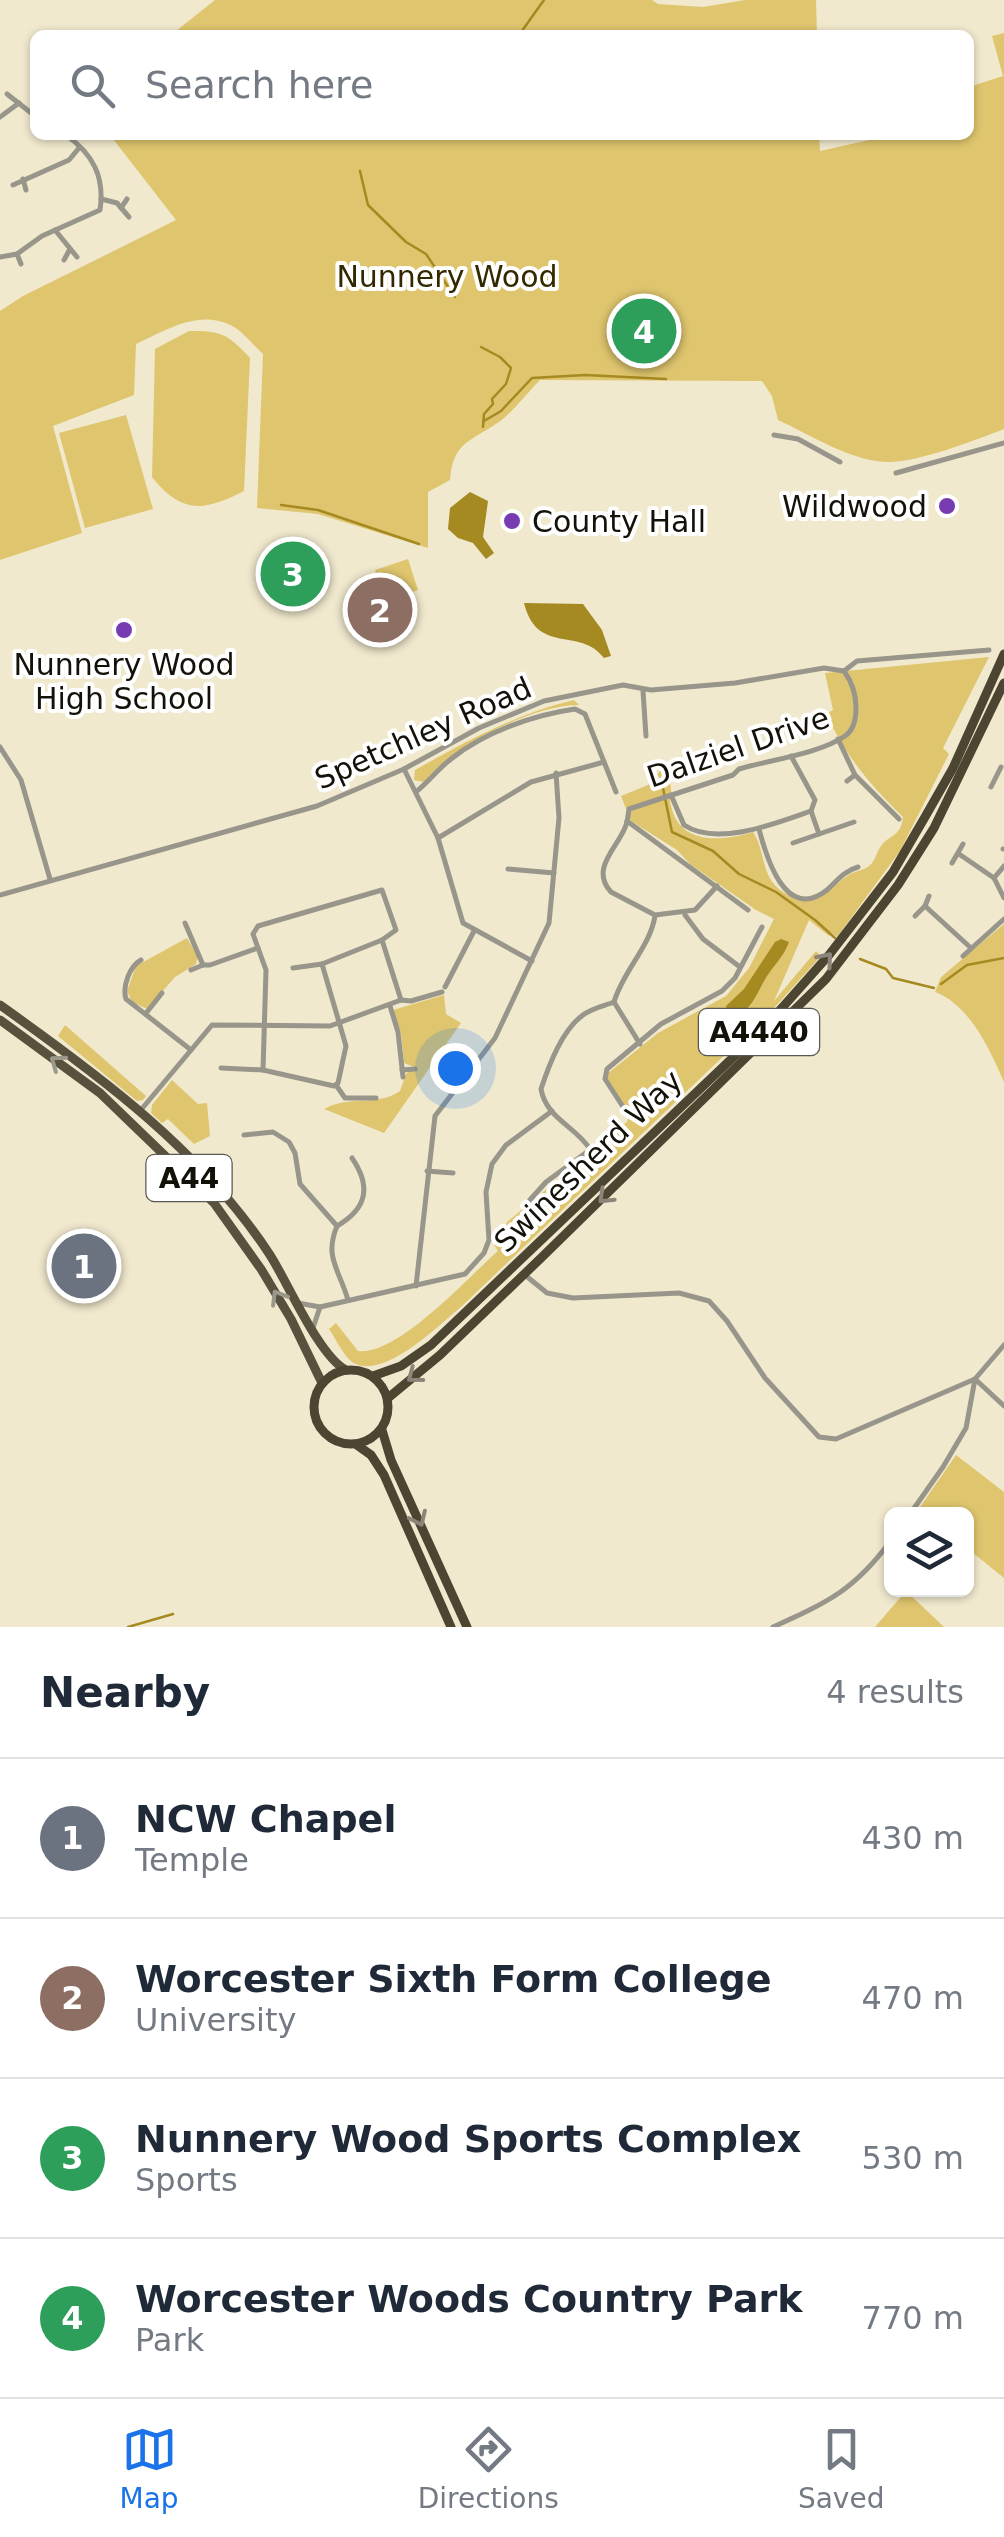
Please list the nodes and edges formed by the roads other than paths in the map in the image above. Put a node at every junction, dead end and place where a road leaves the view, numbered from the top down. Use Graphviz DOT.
graph roads {
  1 [pos="7,94"];
  2 [pos="19,104"];
  3 [pos="30,112"];
  4 [pos="0,117"];
  5 [pos="72,140"];
  6 [pos="80,147"];
  7 [pos="23,179"];
  8 [pos="13,185"];
  9 [pos="26,190"];
  10 [pos="101,199"];
  11 [pos="128,199"];
  12 [pos="121,208"];
  13 [pos="128,216"];
  14 [pos="56,230"];
  15 [pos="70,249"];
  16 [pos="17,254"];
  17 [pos="0,257"];
  18 [pos="78,257"];
  19 [pos="64,260"];
  20 [pos="20,264"];
  21 [pos="774,434"];
  22 [pos="1004,443"];
  23 [pos="840,462"];
  24 [pos="896,473"];
  25 [pos="988,650"];
  26 [pos="1004,654"];
  27 [pos="844,671"];
  28 [pos="1004,684"];
  29 [pos="643,691"];
  30 [pos="646,736"];
  31 [pos="838,739"];
  32 [pos="1,750"];
  33 [pos="791,756"];
  34 [pos="604,762"];
  35 [pos="1001,767"];
  36 [pos="404,769"];
  37 [pos="556,773"];
  38 [pos="855,775"];
  39 [pos="1000,778"];
  40 [pos="847,781"];
  41 [pos="991,787"];
  42 [pos="416,792"];
  43 [pos="616,792"];
  44 [pos="667,796"];
  45 [pos="812,811"];
  46 [pos="900,819"];
  47 [pos="627,821"];
  48 [pos="854,822"];
  49 [pos="759,829"];
  50 [pos="819,834"];
  51 [pos="438,838"];
  52 [pos="793,843"];
  53 [pos="963,844"];
  54 [pos="959,854"];
  55 [pos="952,863"];
  56 [pos="858,866"];
  57 [pos="1004,866"];
  58 [pos="508,869"];
  59 [pos="554,872"];
  60 [pos="994,878"];
  61 [pos="50,879"];
  62 [pos="717,886"];
  63 [pos="0,895"];
  64 [pos="929,896"];
  65 [pos="1004,898"];
  66 [pos="924,906"];
  67 [pos="748,910"];
  68 [pos="684,914"];
  69 [pos="656,915"];
  70 [pos="915,916"];
  71 [pos="1004,918"];
  72 [pos="185,923"];
  73 [pos="762,927"];
  74 [pos="474,931"];
  75 [pos="382,940"];
  76 [pos="258,948"];
  77 [pos="971,948"];
  78 [pos="962,956"];
  79 [pos="142,960"];
  80 [pos="532,961"];
  81 [pos="124,963"];
  82 [pos="202,964"];
  83 [pos="322,964"];
  84 [pos="132,966"];
  85 [pos="740,967"];
  86 [pos="292,968"];
  87 [pos="190,970"];
  88 [pos="162,993"];
  89 [pos="402,1000"];
  90 [pos="614,1002"];
  91 [pos="0,1005"];
  92 [pos="390,1006"];
  93 [pos="146,1012"];
  94 [pos="0,1020"];
  95 [pos="339,1023"];
  96 [pos="264,1025"];
  97 [pos="640,1044"];
  98 [pos="190,1050"];
  99 [pos="221,1068"];
  100 [pos="415,1069"];
  101 [pos="263,1070"];
  102 [pos="336,1085"];
  103 [pos="376,1098"];
  104 [pos="140,1111"];
  105 [pos="552,1111"];
  106 [pos="627,1113"];
  107 [pos="244,1135"];
  108 [pos="602,1141"];
  109 [pos="590,1148"];
  110 [pos="352,1158"];
  111 [pos="427,1171"];
  112 [pos="453,1173"];
  113 [pos="529,1188"];
  114 [pos="535,1194"];
  115 [pos="528,1201"];
  116 [pos="338,1226"];
  117 [pos="524,1274"];
  118 [pos="416,1286"];
  119 [pos="348,1300"];
  120 [pos="298,1303"];
  121 [pos="320,1307"];
  122 [pos="313,1329"];
  123 [pos="1004,1345"];
  124 [pos="346,1370"];
  125 [pos="373,1376"];
  126 [pos="975,1380"];
  127 [pos="322,1384"];
  128 [pos="388,1398"];
  129 [pos="1004,1406"];
  130 [pos="382,1430"];
  131 [pos="356,1445"];
  132 [pos="915,1507"];
  133 [pos="884,1549"];
  134 [pos="451,1627"];
  135 [pos="467,1627"];
  136 [pos="773,1627"];
  1 -- 2 [label="street"];
  2 -- 3 [label="street"];
  2 -- 4 [label="street"];
  5 -- 6 [label="street"];
  6 -- 7 [label="street"];
  6 -- 10 [label="street"];
  7 -- 8 [label="street"];
  7 -- 9 [label="street"];
  10 -- 12 [label="street"];
  10 -- 14 [label="street"];
  11 -- 12 [label="street"];
  12 -- 13 [label="street"];
  14 -- 15 [label="street"];
  14 -- 16 [label="street"];
  15 -- 18 [label="street"];
  15 -- 19 [label="street"];
  16 -- 17 [label="street"];
  16 -- 20 [label="street"];
  21 -- 23 [label="street"];
  22 -- 24 [label="street"];
  25 -- 27 [label="street, Spetchley Road"];
  125 -- 26 [label="highway, Swinesherd Way / A4440, one-way"];
  27 -- 29 [label="street, Spetchley Road"];
  27 -- 31 [label="street, Dalziel Drive"];
  28 -- 117 [label="highway, Swinesherd Way / A4440, one-way"];
  29 -- 30 [label="street"];
  29 -- 36 [label="street, Spetchley Road"];
  31 -- 33 [label="street, Dalziel Drive"];
  31 -- 38 [label="street"];
  32 -- 61 [label="street"];
  33 -- 44 [label="street, Dalziel Drive"];
  33 -- 45 [label="street"];
  34 -- 37 [label="street"];
  34 -- 42 [label="street"];
  34 -- 43 [label="street"];
  35 -- 39 [label="street"];
  36 -- 42 [label="street"];
  36 -- 61 [label="street, Spetchley Road"];
  37 -- 51 [label="street"];
  37 -- 59 [label="street"];
  38 -- 40 [label="street"];
  38 -- 46 [label="street"];
  39 -- 41 [label="street"];
  42 -- 51 [label="street"];
  44 -- 47 [label="street, Dalziel Drive"];
  44 -- 49 [label="street"];
  45 -- 49 [label="street"];
  45 -- 50 [label="street"];
  47 -- 62 [label="street"];
  47 -- 69 [label="street, Dalziel Drive"];
  48 -- 50 [label="street"];
  49 -- 56 [label="street"];
  50 -- 52 [label="street"];
  51 -- 74 [label="street"];
  53 -- 54 [label="street"];
  54 -- 55 [label="street"];
  54 -- 60 [label="street"];
  57 -- 60 [label="street"];
  58 -- 59 [label="street"];
  59 -- 80 [label="street"];
  60 -- 65 [label="street"];
  61 -- 63 [label="street, Spetchley Road"];
  62 -- 67 [label="street"];
  62 -- 68 [label="street"];
  64 -- 66 [label="street"];
  66 -- 70 [label="street"];
  66 -- 77 [label="street"];
  68 -- 69 [label="street, Dalziel Drive"];
  68 -- 85 [label="street"];
  69 -- 90 [label="street"];
  71 -- 77 [label="street"];
  72 -- 82 [label="street"];
  73 -- 85 [label="street"];
  74 -- 80 [label="street"];
  74 -- 89 [label="street"];
  75 -- 76 [label="street"];
  75 -- 83 [label="street"];
  75 -- 89 [label="street"];
  76 -- 82 [label="street"];
  76 -- 96 [label="street"];
  77 -- 78 [label="street"];
  79 -- 84 [label="street"];
  80 -- 111 [label="street"];
  81 -- 84 [label="street"];
  82 -- 87 [label="street"];
  83 -- 86 [label="street"];
  83 -- 95 [label="street"];
  84 -- 93 [label="street"];
  85 -- 97 [label="street"];
  88 -- 93 [label="street"];
  89 -- 92 [label="street"];
  90 -- 97 [label="street"];
  90 -- 105 [label="street"];
  91 -- 104 [label="main road, A44"];
  92 -- 95 [label="street"];
  92 -- 100 [label="street"];
  93 -- 98 [label="street"];
  127 -- 94 [label="main road, A44, one-way"];
  95 -- 96 [label="street"];
  95 -- 102 [label="street"];
  96 -- 98 [label="street"];
  96 -- 101 [label="street"];
  97 -- 106 [label="street"];
  98 -- 104 [label="street"];
  99 -- 101 [label="street"];
  101 -- 102 [label="street"];
  102 -- 103 [label="street"];
  104 -- 120 [label="main road, A44"];
  105 -- 109 [label="street"];
  105 -- 118 [label="street"];
  107 -- 116 [label="street"];
  108 -- 109 [label="street"];
  109 -- 114 [label="street"];
  110 -- 116 [label="street"];
  111 -- 112 [label="street"];
  111 -- 118 [label="street"];
  113 -- 114 [label="street"];
  114 -- 115 [label="street"];
  116 -- 119 [label="street"];
  117 -- 126 [label="street"];
  117 -- 128 [label="highway, Swinesherd Way / A4440, one-way"];
  118 -- 119 [label="street"];
  119 -- 121 [label="street"];
  120 -- 121 [label="street"];
  120 -- 122 [label="main road, A44"];
  121 -- 122 [label="street"];
  122 -- 124 [label="main road, A44"];
  123 -- 126 [label="street"];
  124 -- 125 [label="highway"];
  124 -- 127 [label="highway"];
  125 -- 128 [label="highway"];
  126 -- 129 [label="street"];
  126 -- 132 [label="street"];
  127 -- 131 [label="highway"];
  128 -- 130 [label="highway"];
  130 -- 131 [label="highway"];
  130 -- 135 [label="highway, one-way"];
  131 -- 134 [label="highway"];
  133 -- 136 [label="street"];
}
